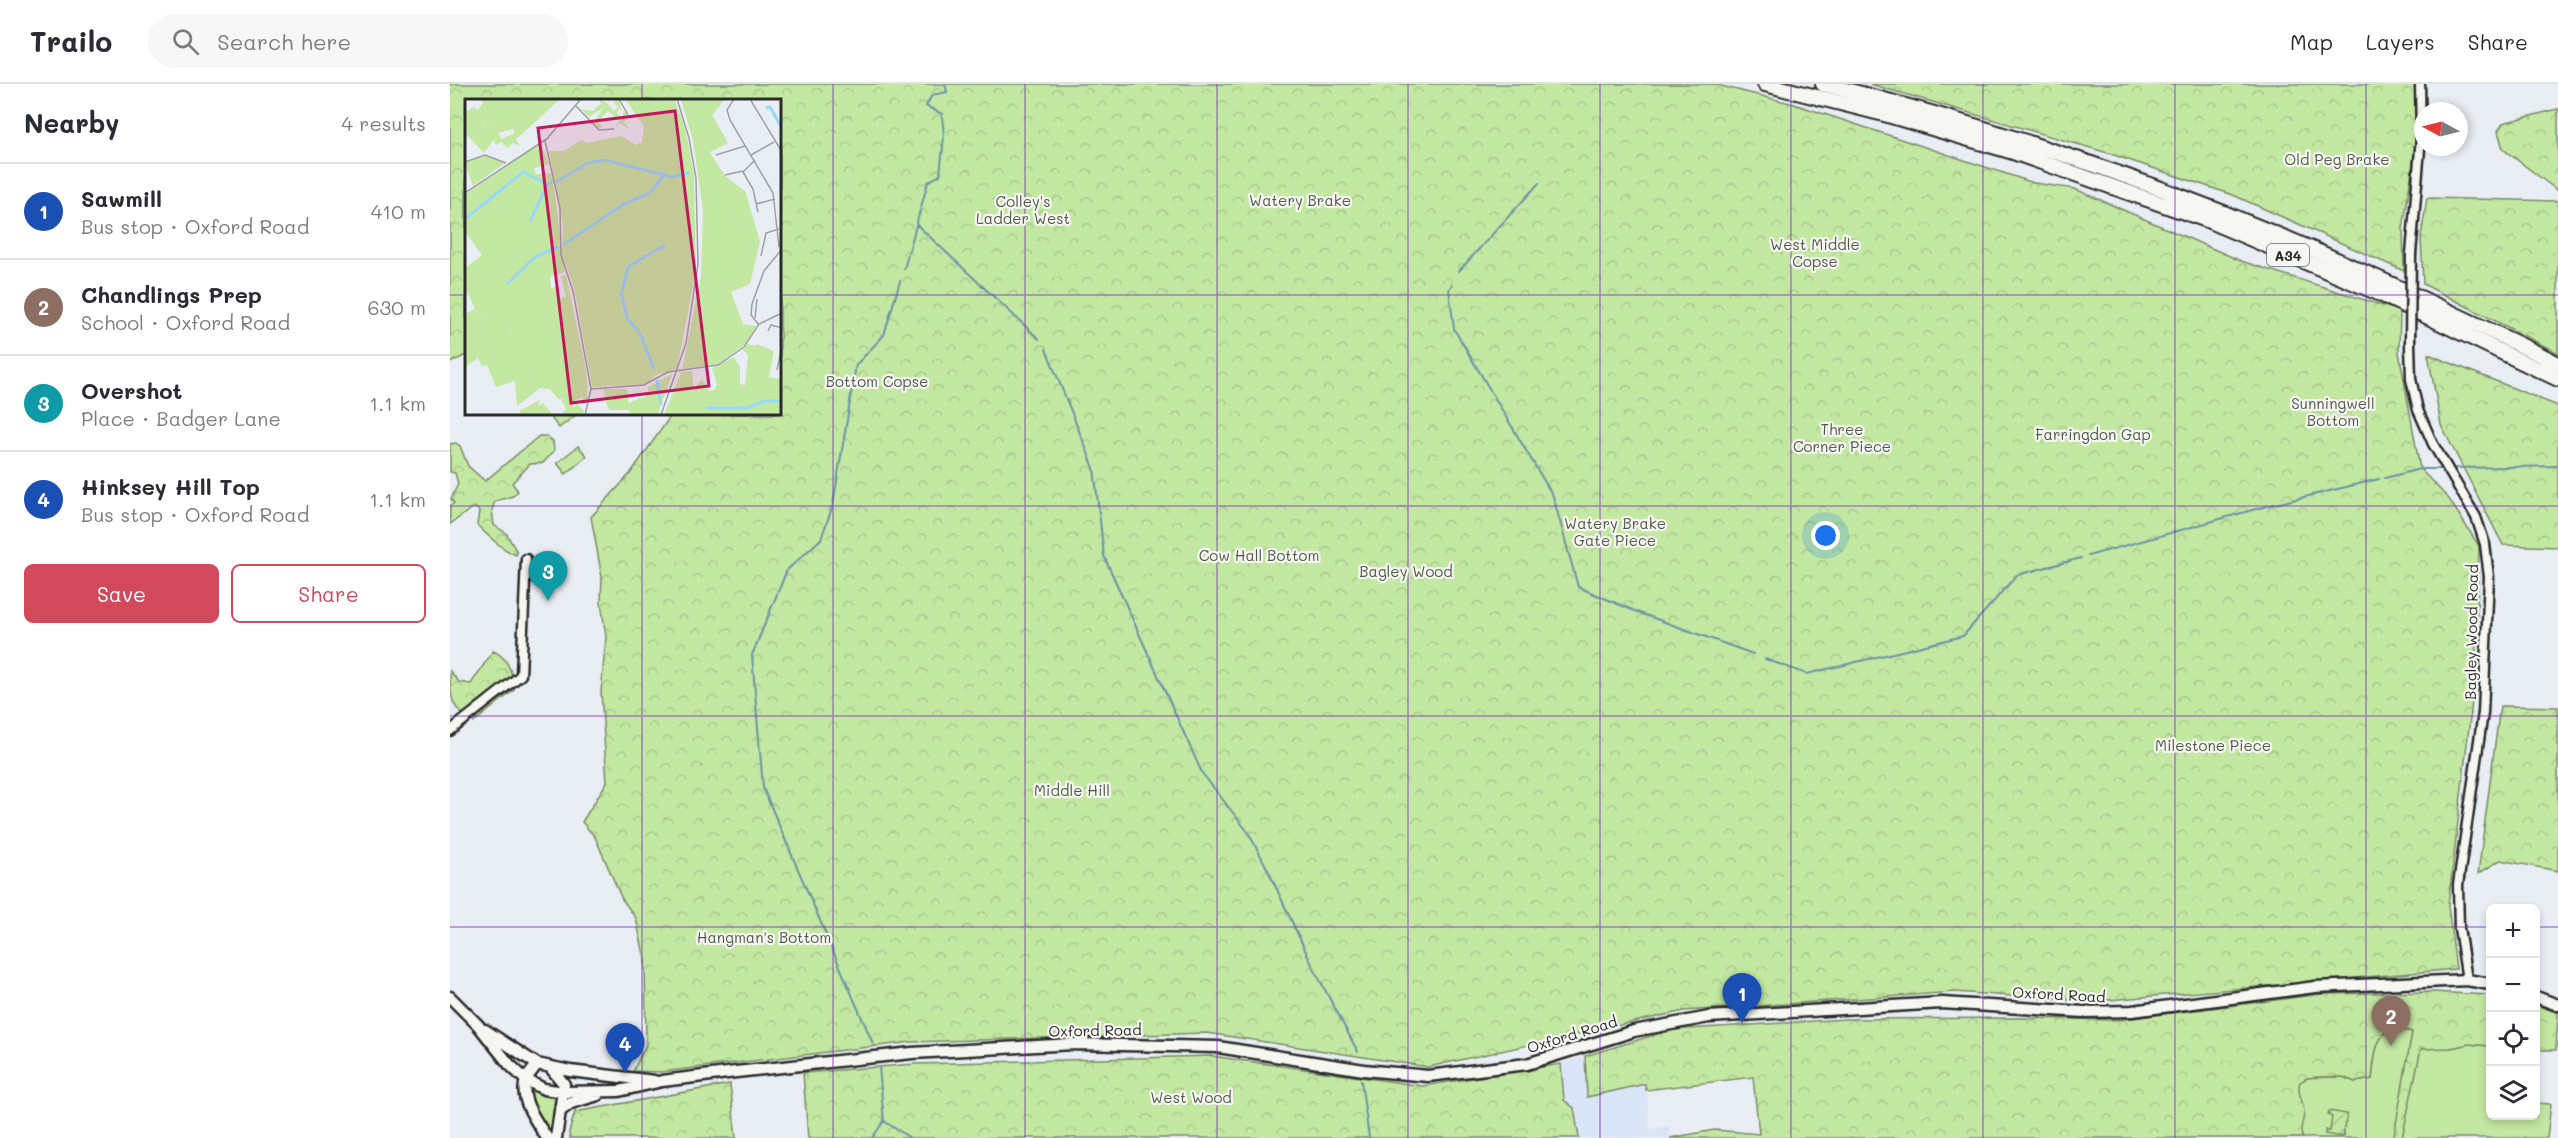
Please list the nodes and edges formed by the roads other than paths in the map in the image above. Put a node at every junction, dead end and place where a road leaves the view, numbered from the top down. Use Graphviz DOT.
graph roads {
  1 [pos="1765,84"];
  2 [pos="1823,84"];
  3 [pos="2420,84"];
  4 [pos="2558,364"];
  5 [pos="2558,379"];
  6 [pos="526,559"];
  7 [pos="450,731"];
  8 [pos="2467,980"];
  9 [pos="2486,983"];
  10 [pos="450,997"];
  11 [pos="2540,999"];
  12 [pos="2558,1005"];
  13 [pos="478,1025"];
  14 [pos="537,1064"];
  15 [pos="550,1067"];
  16 [pos="526,1080"];
  17 [pos="662,1082"];
  18 [pos="619,1090"];
  19 [pos="564,1092"];
  20 [pos="560,1111"];
  21 [pos="547,1138"];
  22 [pos="556,1138"];
  1 -- 5 [label="highway, A34"];
  2 -- 4 [label="highway, A34"];
  3 -- 8 [label="street, Bagley Wood Road, bridge"];
  6 -- 7 [label="street"];
  8 -- 9 [label="street, Oxford Road"];
  8 -- 17 [label="street, Oxford Road"];
  10 -- 13 [label="street"];
  11 -- 12 [label="street"];
  13 -- 14 [label="street, Oxford Road"];
  13 -- 16 [label="street, Oxford Road"];
  14 -- 15 [label="street, Oxford Road"];
  14 -- 16 [label="street"];
  15 -- 17 [label="street, Oxford Road"];
  15 -- 19 [label="street"];
  16 -- 19 [label="street, Oxford Road"];
  16 -- 21 [label="street"];
  17 -- 18 [label="street, Oxford Road"];
  18 -- 19 [label="street, Oxford Road"];
  18 -- 20 [label="street, Oxford Road"];
  19 -- 20 [label="street"];
  20 -- 22 [label="street"];
}
